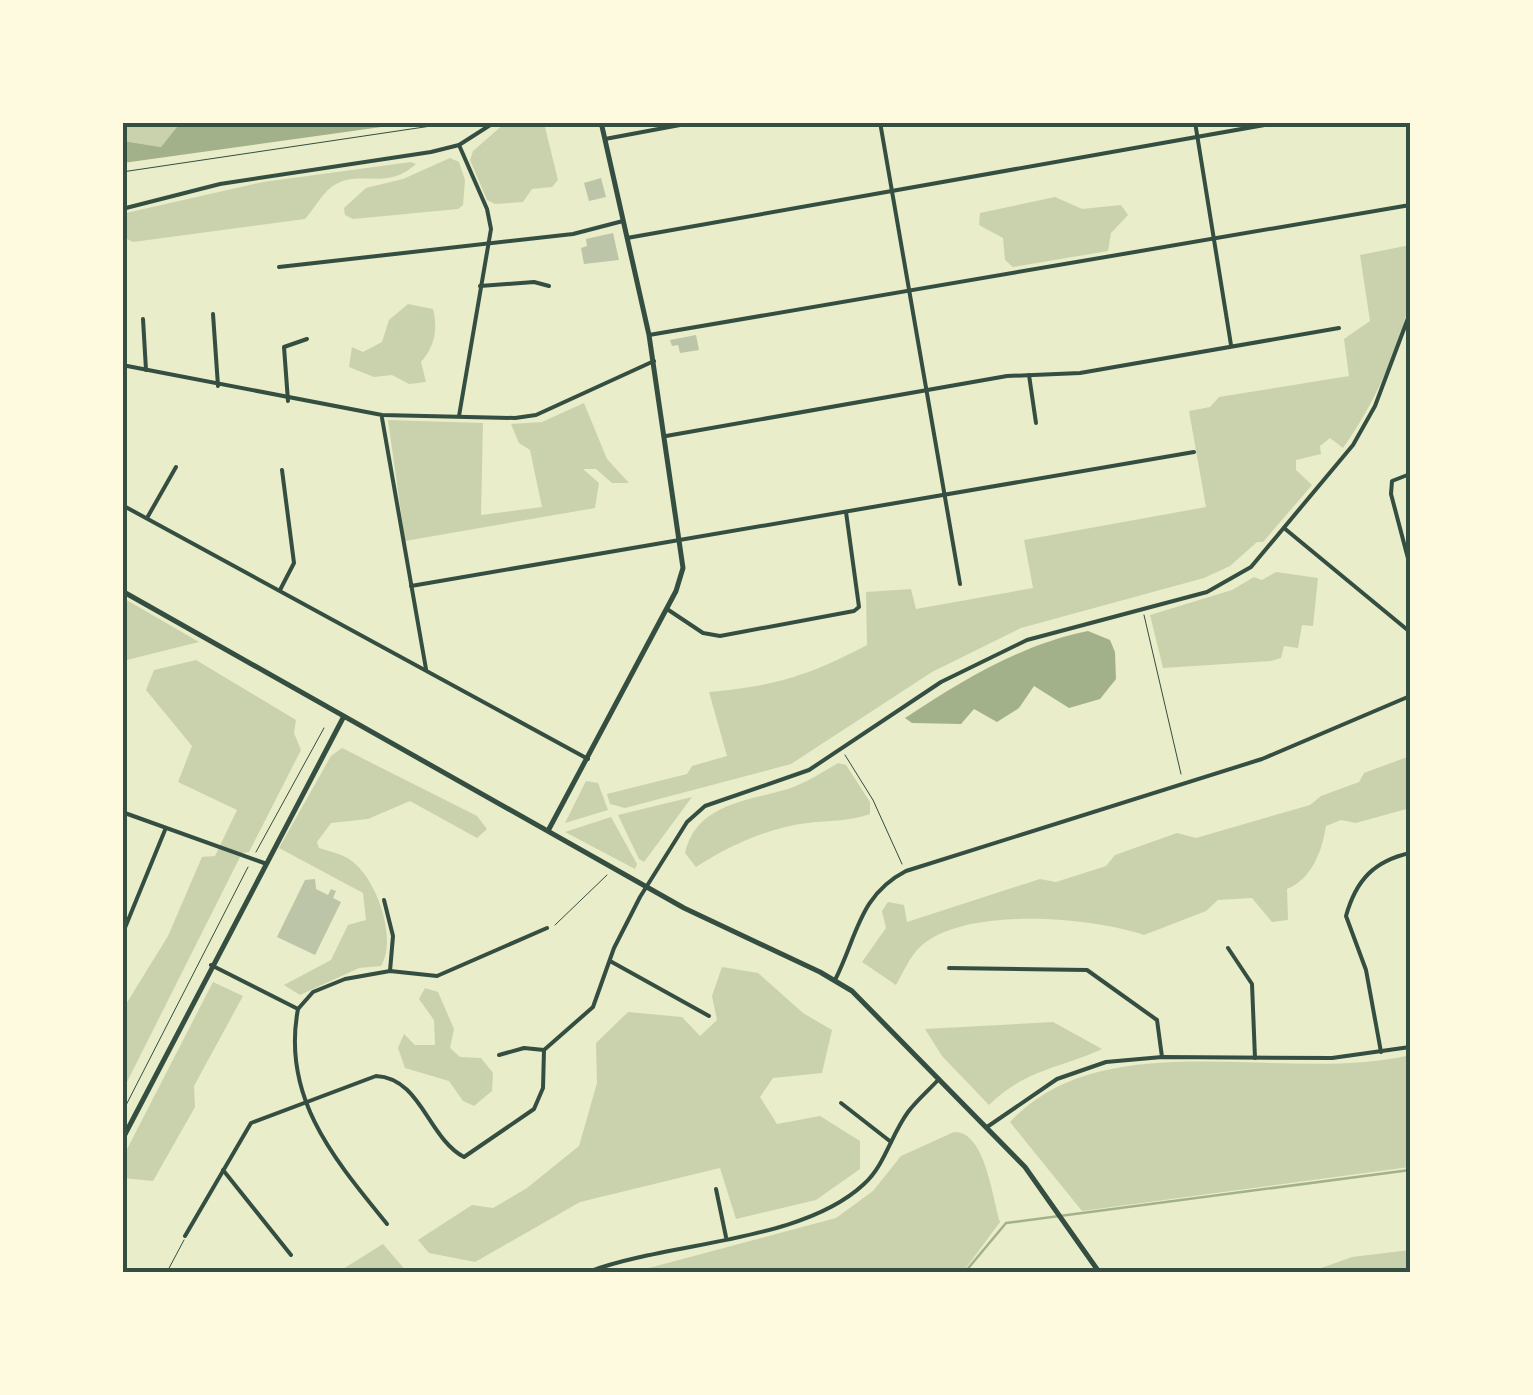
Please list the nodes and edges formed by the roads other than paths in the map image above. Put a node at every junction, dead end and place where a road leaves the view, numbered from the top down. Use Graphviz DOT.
graph roads {
  1 [pos="494,122"];
  2 [pos="601,122"];
  3 [pos="696,122"];
  4 [pos="880,122"];
  5 [pos="1195,122"];
  6 [pos="1281,122"];
  7 [pos="1198,138"];
  8 [pos="605,139"];
  9 [pos="459,145"];
  10 [pos="893,190"];
  11 [pos="1410,205"];
  12 [pos="122,209"];
  13 [pos="623,221"];
  14 [pos="627,238"];
  15 [pos="1213,239"];
  16 [pos="488,242"];
  17 [pos="279,267"];
  18 [pos="480,286"];
  19 [pos="549,286"];
  20 [pos="910,291"];
  21 [pos="1410,313"];
  22 [pos="213,314"];
  23 [pos="142,318"];
  24 [pos="1339,328"];
  25 [pos="649,335"];
  26 [pos="307,339"];
  27 [pos="1231,345"];
  28 [pos="654,361"];
  29 [pos="122,365"];
  30 [pos="146,370"];
  31 [pos="1029,375"];
  32 [pos="218,386"];
  33 [pos="928,391"];
  34 [pos="288,400"];
  35 [pos="382,415"];
  36 [pos="459,416"];
  37 [pos="1036,423"];
  38 [pos="666,436"];
  39 [pos="1194,452"];
  40 [pos="176,467"];
  41 [pos="282,470"];
  42 [pos="1410,474"];
  43 [pos="945,492"];
  44 [pos="122,506"];
  45 [pos="846,510"];
  46 [pos="146,518"];
  47 [pos="1284,528"];
  48 [pos="681,537"];
  49 [pos="1410,566"];
  50 [pos="960,584"];
  51 [pos="411,586"];
  52 [pos="280,590"];
  53 [pos="122,591"];
  54 [pos="667,608"];
  55 [pos="1410,632"];
  56 [pos="426,669"];
  57 [pos="1410,696"];
  58 [pos="343,718"];
  59 [pos="588,758"];
  60 [pos="122,812"];
  61 [pos="549,829"];
  62 [pos="165,830"];
  63 [pos="1410,853"];
  64 [pos="264,863"];
  65 [pos="647,885"];
  66 [pos="384,900"];
  67 [pos="547,928"];
  68 [pos="122,935"];
  69 [pos="1228,948"];
  70 [pos="610,961"];
  71 [pos="211,965"];
  72 [pos="949,968"];
  73 [pos="390,972"];
  74 [pos="835,980"];
  75 [pos="298,1010"];
  76 [pos="709,1016"];
  77 [pos="1410,1047"];
  78 [pos="544,1050"];
  79 [pos="1381,1052"];
  80 [pos="499,1055"];
  81 [pos="1162,1057"];
  82 [pos="1255,1058"];
  83 [pos="939,1078"];
  84 [pos="304,1101"];
  85 [pos="841,1103"];
  86 [pos="987,1127"];
  87 [pos="122,1140"];
  88 [pos="891,1142"];
  89 [pos="223,1170"];
  90 [pos="716,1189"];
  91 [pos="387,1224"];
  92 [pos="186,1236"];
  93 [pos="726,1236"];
  94 [pos="291,1255"];
  95 [pos="167,1272"];
  96 [pos="588,1272"];
  97 [pos="1099,1272"];
  1 -- 9 [label="street"];
  2 -- 8 [label="main road"];
  3 -- 8 [label="street"];
  4 -- 10 [label="street"];
  5 -- 7 [label="street"];
  6 -- 7 [label="street"];
  7 -- 10 [label="street"];
  7 -- 15 [label="street"];
  8 -- 13 [label="main road"];
  9 -- 12 [label="street"];
  9 -- 16 [label="street"];
  10 -- 14 [label="street"];
  10 -- 20 [label="street"];
  11 -- 15 [label="street"];
  13 -- 14 [label="main road"];
  13 -- 16 [label="street"];
  14 -- 25 [label="main road"];
  15 -- 20 [label="street"];
  15 -- 27 [label="street"];
  16 -- 17 [label="street"];
  16 -- 18 [label="street"];
  18 -- 19 [label="street"];
  18 -- 36 [label="street"];
  20 -- 25 [label="street"];
  20 -- 33 [label="street"];
  21 -- 47 [label="street"];
  22 -- 32 [label="street"];
  23 -- 30 [label="street"];
  24 -- 27 [label="street"];
  25 -- 28 [label="main road"];
  26 -- 34 [label="street"];
  27 -- 31 [label="street"];
  28 -- 36 [label="street"];
  28 -- 38 [label="main road"];
  29 -- 30 [label="street"];
  30 -- 32 [label="street"];
  31 -- 33 [label="street"];
  31 -- 37 [label="street"];
  32 -- 34 [label="street"];
  33 -- 38 [label="street"];
  33 -- 43 [label="street"];
  34 -- 35 [label="street"];
  35 -- 36 [label="street"];
  35 -- 51 [label="street"];
  38 -- 48 [label="main road"];
  39 -- 43 [label="street"];
  40 -- 46 [label="street"];
  41 -- 52 [label="street"];
  42 -- 49 [label="street"];
  43 -- 45 [label="street"];
  43 -- 50 [label="street"];
  44 -- 46 [label="street"];
  45 -- 48 [label="street"];
  45 -- 54 [label="street"];
  46 -- 52 [label="street"];
  47 -- 55 [label="street"];
  47 -- 65 [label="street"];
  48 -- 51 [label="street"];
  48 -- 54 [label="main road"];
  51 -- 56 [label="street"];
  52 -- 56 [label="street"];
  53 -- 58 [label="main road"];
  54 -- 59 [label="main road"];
  56 -- 59 [label="street"];
  57 -- 74 [label="street"];
  58 -- 61 [label="main road"];
  58 -- 64 [label="main road"];
  59 -- 61 [label="main road"];
  60 -- 62 [label="street"];
  61 -- 65 [label="main road"];
  62 -- 64 [label="street"];
  62 -- 68 [label="street"];
  63 -- 79 [label="street"];
  64 -- 71 [label="main road"];
  65 -- 70 [label="street"];
  65 -- 74 [label="main road"];
  66 -- 73 [label="street"];
  67 -- 73 [label="street"];
  69 -- 82 [label="street"];
  70 -- 76 [label="street"];
  70 -- 78 [label="street"];
  71 -- 75 [label="street"];
  71 -- 87 [label="main road"];
  72 -- 81 [label="street"];
  73 -- 75 [label="street"];
  74 -- 83 [label="main road"];
  75 -- 84 [label="street"];
  77 -- 79 [label="street"];
  78 -- 80 [label="street"];
  78 -- 84 [label="street"];
  79 -- 82 [label="street"];
  81 -- 82 [label="street"];
  81 -- 86 [label="street"];
  83 -- 86 [label="main road"];
  83 -- 88 [label="street"];
  84 -- 89 [label="street"];
  84 -- 91 [label="street"];
  85 -- 88 [label="street"];
  86 -- 97 [label="main road"];
  88 -- 93 [label="street"];
  89 -- 92 [label="street"];
  89 -- 94 [label="street"];
  90 -- 93 [label="street"];
  92 -- 95 [label="lane"];
  93 -- 96 [label="street"];
}
